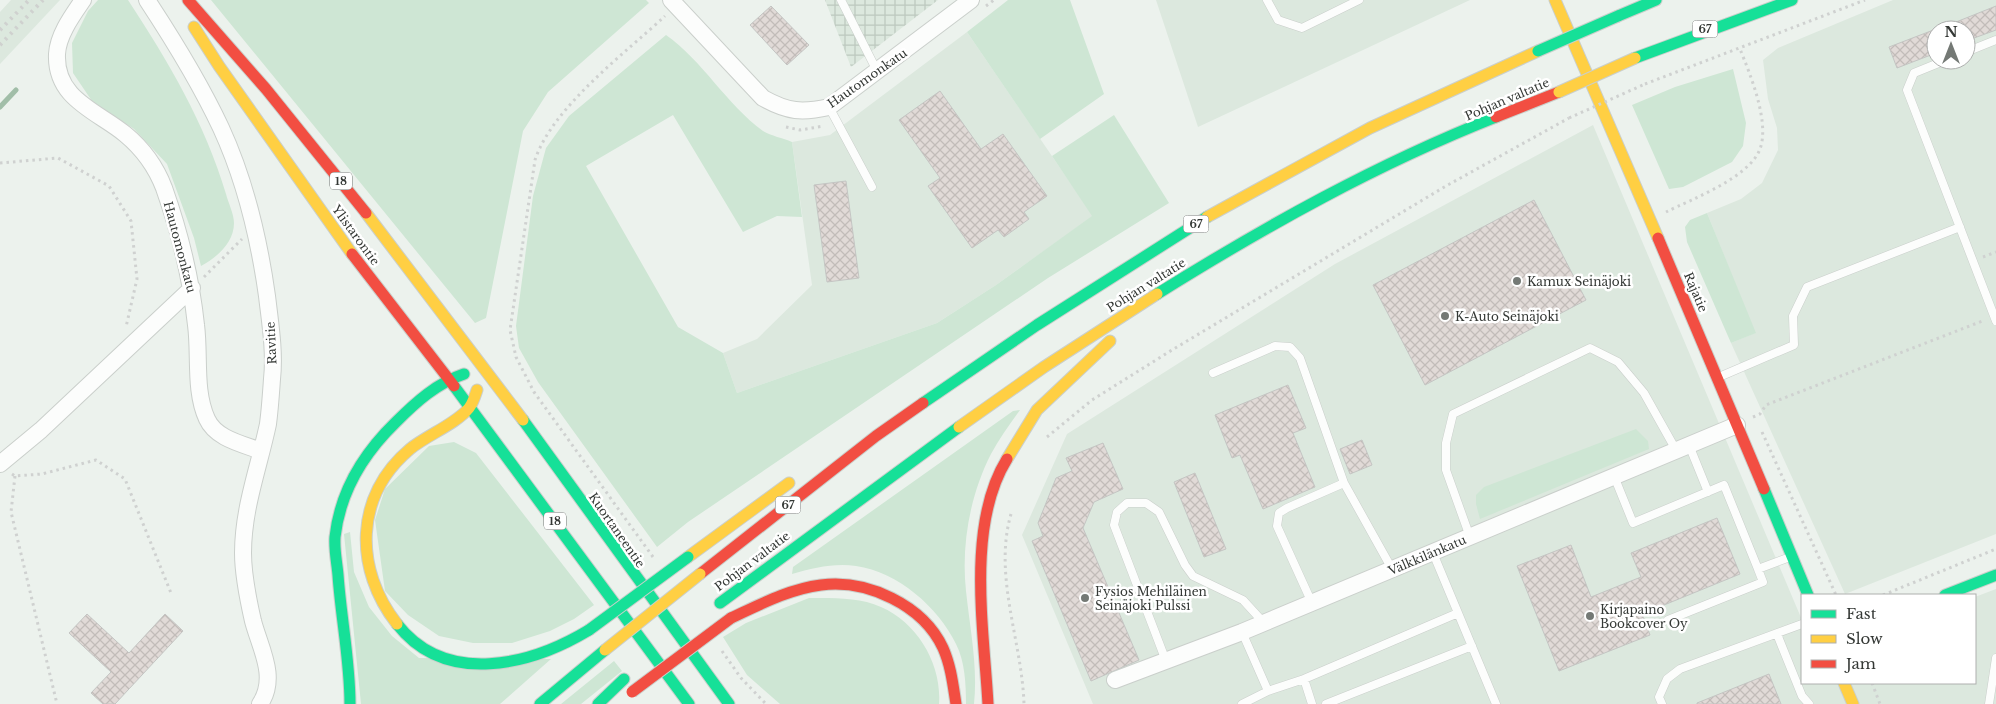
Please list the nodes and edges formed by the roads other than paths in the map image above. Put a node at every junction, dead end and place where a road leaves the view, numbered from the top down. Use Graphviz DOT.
graph roads {
  1 [pos="83,0"];
  2 [pos="148,0"];
  3 [pos="177,0"];
  4 [pos="188,0"];
  5 [pos="841,0"];
  6 [pos="1267,0"];
  7 [pos="1359,0"];
  8 [pos="1555,0"];
  9 [pos="1656,0"];
  10 [pos="1774,0"];
  11 [pos="1792,0"];
  12 [pos="674,3"];
  13 [pos="976,5"];
  14 [pos="1996,40"];
  15 [pos="1976,48"];
  16 [pos="1635,58"];
  17 [pos="1926,68"];
  18 [pos="878,72"];
  19 [pos="833,114"];
  20 [pos="872,187"];
  21 [pos="1960,227"];
  22 [pos="1174,282"];
  23 [pos="192,288"];
  24 [pos="1995,319"];
  25 [pos="485,369"];
  26 [pos="1213,373"];
  27 [pos="1717,377"];
  28 [pos="447,378"];
  29 [pos="470,407"];
  30 [pos="1737,425"];
  31 [pos="876,436"];
  32 [pos="1683,448"];
  33 [pos="261,451"];
  34 [pos="823,462"];
  35 [pos="1,463"];
  36 [pos="799,476"];
  37 [pos="1614,476"];
  38 [pos="1344,483"];
  39 [pos="1708,492"];
  40 [pos="1470,537"];
  41 [pos="1433,552"];
  42 [pos="1791,556"];
  43 [pos="1392,569"];
  44 [pos="1758,569"];
  45 [pos="1996,574"];
  46 [pos="1808,594"];
  47 [pos="1947,594"];
  48 [pos="1312,603"];
  49 [pos="716,606"];
  50 [pos="1458,613"];
  51 [pos="1668,620"];
  52 [pos="1264,623"];
  53 [pos="1801,624"];
  54 [pos="690,626"];
  55 [pos="1242,632"];
  56 [pos="1777,634"];
  57 [pos="1472,646"];
  58 [pos="1996,658"];
  59 [pos="1166,661"];
  60 [pos="646,662"];
  61 [pos="628,676"];
  62 [pos="1304,679"];
  63 [pos="1114,680"];
  64 [pos="1844,684"];
  65 [pos="1268,691"];
  66 [pos="260,704"];
  67 [pos="350,704"];
  68 [pos="540,704"];
  69 [pos="598,704"];
  70 [pos="614,704"];
  71 [pos="689,704"];
  72 [pos="728,704"];
  73 [pos="956,704"];
  74 [pos="988,704"];
  75 [pos="1242,704"];
  76 [pos="1312,704"];
  77 [pos="1326,704"];
  78 [pos="1496,704"];
  79 [pos="1662,704"];
  80 [pos="1809,704"];
  81 [pos="1853,704"];
  82 [pos="1989,704"];
  1 -- 23 [label="street, Hautomonkatu"];
  2 -- 33 [label="street, Ravitie"];
  3 -- 28 [label="main road, Ylistarontie / 18"];
  4 -- 25 [label="main road, Ylistarontie / 18"];
  5 -- 18 [label="lane"];
  6 -- 7 [label="lane"];
  8 -- 27 [label="main road, Rajatie"];
  9 -- 31 [label="main road, Pohjan valtatie / 67, bridge"];
  10 -- 16 [label="main road, Pohjan valtatie / 67"];
  11 -- 16 [label="main road"];
  12 -- 19 [label="street, Hautomonkatu"];
  13 -- 18 [label="street, Hautomonkatu"];
  14 -- 15 [label="lane"];
  16 -- 22 [label="main road, Pohjan valtatie / 67, bridge"];
  17 -- 21 [label="lane"];
  18 -- 19 [label="street, Hautomonkatu"];
  19 -- 20 [label="lane"];
  21 -- 24 [label="lane"];
  21 -- 27 [label="lane"];
  22 -- 49 [label="main road, Pohjan valtatie / 67"];
  22 -- 74 [label="main road"];
  23 -- 33 [label="street, Hautomonkatu"];
  23 -- 35 [label="street"];
  25 -- 28 [label="main road"];
  25 -- 29 [label="main road"];
  25 -- 72 [label="main road, Kuortaneentie / 18"];
  26 -- 38 [label="lane"];
  27 -- 30 [label="main road, Rajatie"];
  28 -- 29 [label="main road, Ylistarontie / 18"];
  28 -- 67 [label="main road"];
  29 -- 36 [label="main road, bridge"];
  29 -- 71 [label="main road, 18"];
  30 -- 32 [label="street, Välkkilänkatu"];
  30 -- 42 [label="main road, Rajatie"];
  31 -- 34 [label="main road"];
  31 -- 68 [label="main road, Pohjan valtatie / 67, bridge"];
  32 -- 37 [label="street, Välkkilänkatu"];
  32 -- 39 [label="lane"];
  32 -- 40 [label="lane"];
  33 -- 66 [label="street, Ravitie"];
  37 -- 39 [label="lane"];
  37 -- 40 [label="street, Välkkilänkatu"];
  38 -- 43 [label="lane"];
  38 -- 48 [label="lane"];
  39 -- 44 [label="lane"];
  40 -- 41 [label="street, Välkkilänkatu"];
  41 -- 43 [label="street, Välkkilänkatu"];
  41 -- 50 [label="lane"];
  42 -- 44 [label="lane"];
  42 -- 46 [label="main road, Rajatie"];
  43 -- 48 [label="street, Välkkilänkatu"];
  44 -- 51 [label="lane"];
  45 -- 47 [label="main road"];
  48 -- 52 [label="street, Välkkilänkatu"];
  50 -- 57 [label="lane"];
  50 -- 62 [label="lane"];
  52 -- 55 [label="street, Välkkilänkatu"];
  52 -- 59 [label="lane"];
  53 -- 56 [label="lane"];
  54 -- 60 [label="main road"];
  55 -- 59 [label="street, Välkkilänkatu"];
  55 -- 65 [label="lane"];
  56 -- 79 [label="lane"];
  56 -- 80 [label="lane"];
  57 -- 77 [label="lane"];
  57 -- 78 [label="lane"];
  58 -- 82 [label="lane"];
  59 -- 63 [label="street, Välkkilänkatu"];
  61 -- 69 [label="main road"];
  62 -- 65 [label="lane"];
  62 -- 76 [label="lane"];
  64 -- 81 [label="main road"];
  65 -- 75 [label="lane"];
  70 -- 73 [label="main road, bridge"];
}
